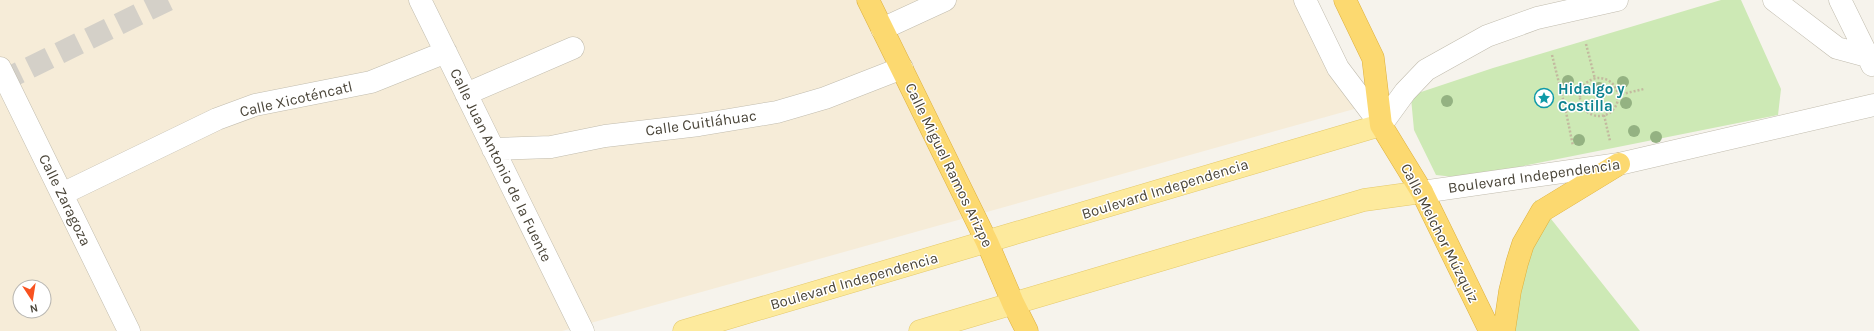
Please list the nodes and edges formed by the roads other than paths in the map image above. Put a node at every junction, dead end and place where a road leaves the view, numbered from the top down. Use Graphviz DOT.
graph roads {
  1 [pos="420,0"];
  2 [pos="868,0"];
  3 [pos="945,0"];
  4 [pos="1305,0"];
  5 [pos="1346,0"];
  6 [pos="1617,0"];
  7 [pos="1774,0"];
  8 [pos="1840,0"];
  9 [pos="882,29"];
  10 [pos="573,48"];
  11 [pos="446,52"];
  12 [pos="1872,62"];
  13 [pos="0,68"];
  14 [pos="902,68"];
  15 [pos="466,94"];
  16 [pos="1874,105"];
  17 [pos="1381,125"];
  18 [pos="494,149"];
  19 [pos="1615,156"];
  20 [pos="1422,192"];
  21 [pos="62,194"];
  22 [pos="987,242"];
  23 [pos="1014,303"];
  24 [pos="129,331"];
  25 [pos="583,331"];
  26 [pos="684,331"];
  27 [pos="920,331"];
  28 [pos="1027,331"];
  29 [pos="1490,331"];
  30 [pos="1504,331"];
  1 -- 11 [label="street, Calle Juan Antonio de la Fuente"];
  2 -- 9 [label="highway, Calle Miguel Ramos Arizpe"];
  3 -- 9 [label="street"];
  4 -- 17 [label="street"];
  5 -- 17 [label="highway, Calle Melchor Múzquiz"];
  6 -- 17 [label="street"];
  7 -- 12 [label="street"];
  8 -- 12 [label="street"];
  9 -- 14 [label="highway, Calle Miguel Ramos Arizpe"];
  10 -- 15 [label="street"];
  11 -- 15 [label="street, Calle Juan Antonio de la Fuente"];
  11 -- 21 [label="street, Calle Xicoténcatl"];
  13 -- 21 [label="street, Calle Zaragoza"];
  14 -- 18 [label="street, Calle Cuitláhuac"];
  14 -- 22 [label="highway, Calle Miguel Ramos Arizpe"];
  15 -- 18 [label="street, Calle Juan Antonio de la Fuente"];
  16 -- 19 [label="street, Boulevard Independencia"];
  17 -- 20 [label="highway, Calle Melchor Múzquiz"];
  17 -- 22 [label="main road, Boulevard Independencia"];
  18 -- 25 [label="street, Calle Juan Antonio de la Fuente"];
  19 -- 20 [label="street, Boulevard Independencia"];
  19 -- 30 [label="highway"];
  20 -- 23 [label="main road, Boulevard Independencia"];
  20 -- 29 [label="highway, Calle Melchor Múzquiz"];
  21 -- 24 [label="street, Calle Zaragoza"];
  22 -- 23 [label="highway, Calle Miguel Ramos Arizpe"];
  22 -- 26 [label="main road, Boulevard Independencia"];
  23 -- 27 [label="main road, Boulevard Independencia"];
  23 -- 28 [label="highway, Calle Miguel Ramos Arizpe"];
}
